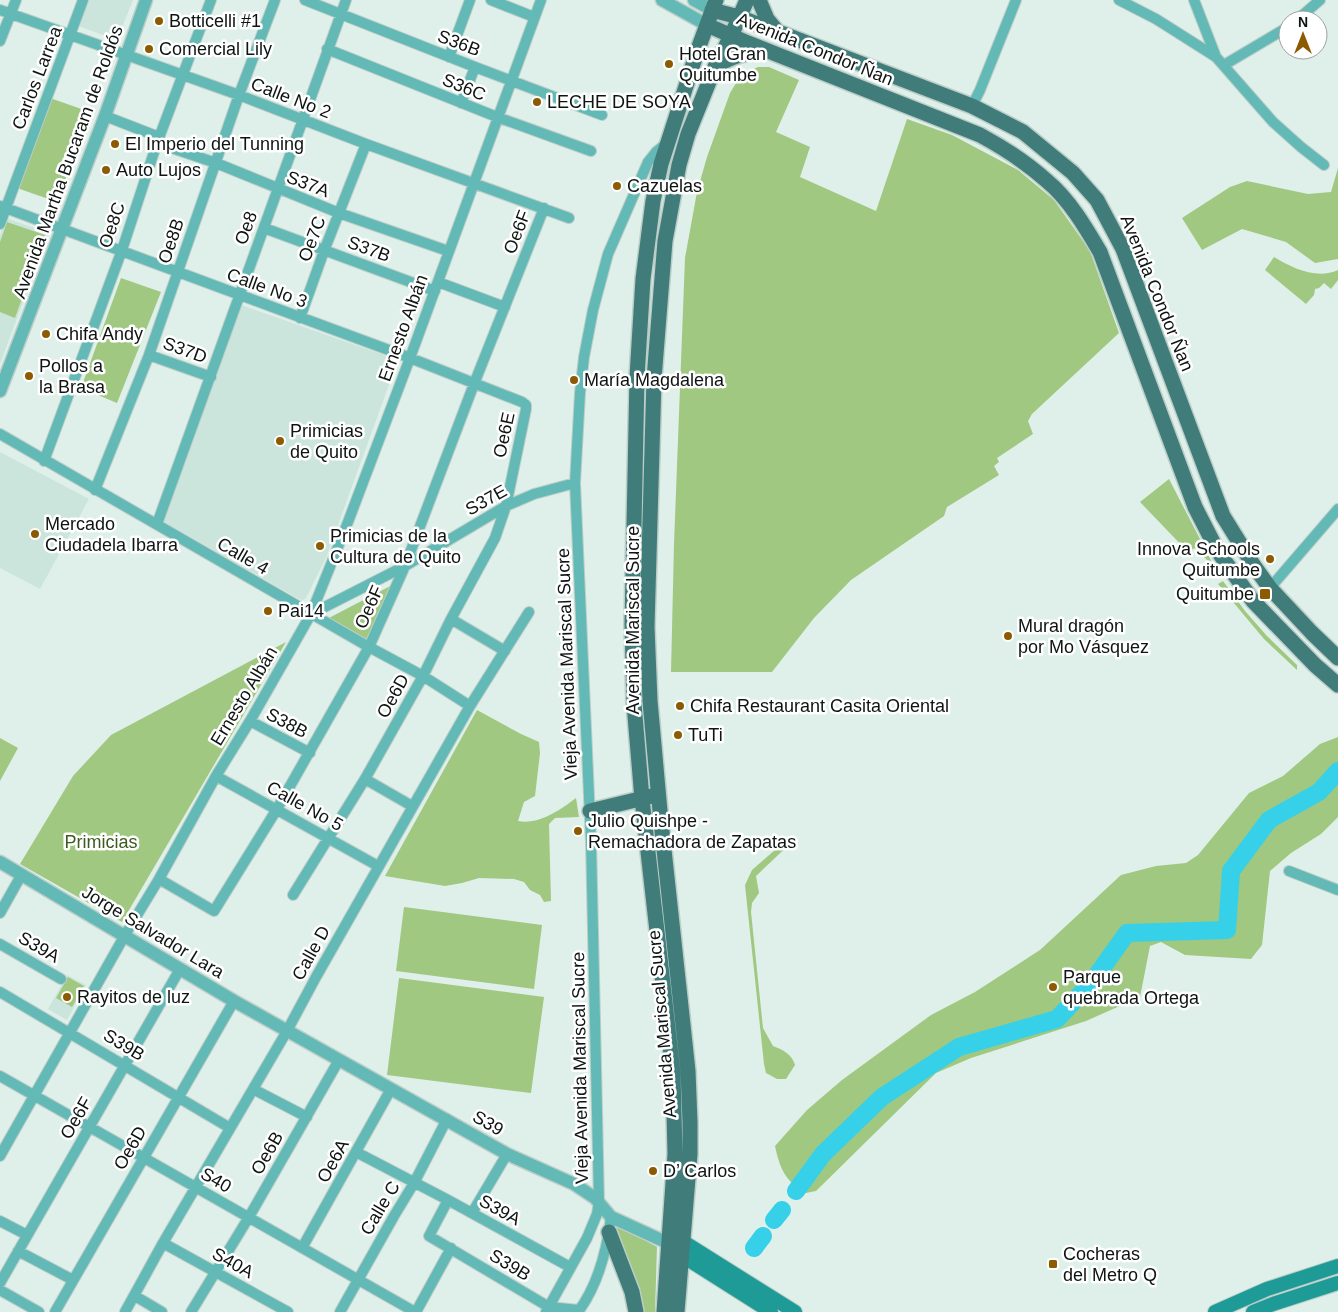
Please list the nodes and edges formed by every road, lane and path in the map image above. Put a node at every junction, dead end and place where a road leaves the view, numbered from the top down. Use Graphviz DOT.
graph roads {
  1 [pos="16,0"];
  2 [pos="83,0"];
  3 [pos="146,0"];
  4 [pos="211,0"];
  5 [pos="275,0"];
  6 [pos="305,0"];
  7 [pos="346,0"];
  8 [pos="470,0"];
  9 [pos="491,0"];
  10 [pos="541,0"];
  11 [pos="662,0"];
  12 [pos="694,0"];
  13 [pos="747,0"];
  14 [pos="759,0"];
  15 [pos="1016,0"];
  16 [pos="1119,0"];
  17 [pos="1194,0"];
  18 [pos="1320,0"];
  19 [pos="714,5"];
  20 [pos="1308,10"];
  21 [pos="5,12"];
  22 [pos="340,15"];
  23 [pos="534,17"];
  24 [pos="739,17"];
  25 [pos="707,24"];
  26 [pos="778,32"];
  27 [pos="1278,33"];
  28 [pos="71,35"];
  29 [pos="731,36"];
  30 [pos="0,41"];
  31 [pos="327,49"];
  32 [pos="769,52"];
  33 [pos="127,56"];
  34 [pos="448,57"];
  35 [pos="1216,57"];
  36 [pos="1224,65"];
  37 [pos="715,67"];
  38 [pos="475,68"];
  39 [pos="183,76"];
  40 [pos="512,81"];
  41 [pos="238,95"];
  42 [pos="461,103"];
  43 [pos="972,106"];
  44 [pos="602,115"];
  45 [pos="105,116"];
  46 [pos="497,118"];
  47 [pos="302,120"];
  48 [pos="158,140"];
  49 [pos="366,144"];
  50 [pos="666,144"];
  51 [pos="591,151"];
  52 [pos="216,163"];
  53 [pos="1324,165"];
  54 [pos="475,183"];
  55 [pos="276,189"];
  56 [pos="3,207"];
  57 [pos="544,208"];
  58 [pos="339,213"];
  59 [pos="569,218"];
  60 [pos="0,224"];
  61 [pos="63,228"];
  62 [pos="264,228"];
  63 [pos="122,250"];
  64 [pos="324,250"];
  65 [pos="448,251"];
  66 [pos="177,272"];
  67 [pos="436,286"];
  68 [pos="238,295"];
  69 [pos="505,307"];
  70 [pos="300,318"];
  71 [pos="149,355"];
  72 [pos="410,358"];
  73 [pos="211,377"];
  74 [pos="474,384"];
  75 [pos="0,391"];
  76 [pos="522,402"];
  77 [pos="0,434"];
  78 [pos="44,461"];
  79 [pos="576,482"];
  80 [pos="95,490"];
  81 [pos="506,506"];
  82 [pos="1338,509"];
  83 [pos="157,524"];
  84 [pos="405,566"];
  85 [pos="1270,588"];
  86 [pos="529,612"];
  87 [pos="311,614"];
  88 [pos="451,619"];
  89 [pos="369,647"];
  90 [pos="505,651"];
  91 [pos="1338,658"];
  92 [pos="423,676"];
  93 [pos="1338,685"];
  94 [pos="470,706"];
  95 [pos="250,721"];
  96 [pos="310,753"];
  97 [pos="216,776"];
  98 [pos="365,779"];
  99 [pos="658,794"];
  100 [pos="642,799"];
  101 [pos="412,806"];
  102 [pos="277,809"];
  103 [pos="590,810"];
  104 [pos="329,838"];
  105 [pos="0,862"];
  106 [pos="378,866"];
  107 [pos="1289,871"];
  108 [pos="22,874"];
  109 [pos="159,878"];
  110 [pos="1338,890"];
  111 [pos="292,895"];
  112 [pos="0,913"];
  113 [pos="671,914"];
  114 [pos="655,916"];
  115 [pos="125,935"];
  116 [pos="0,944"];
  117 [pos="180,969"];
  118 [pos="61,979"];
  119 [pos="0,992"];
  120 [pos="234,1001"];
  121 [pos="288,1031"];
  122 [pos="70,1032"];
  123 [pos="339,1060"];
  124 [pos="125,1065"];
  125 [pos="0,1076"];
  126 [pos="253,1089"];
  127 [pos="391,1089"];
  128 [pos="34,1095"];
  129 [pos="178,1097"];
  130 [pos="307,1117"];
  131 [pos="447,1119"];
  132 [pos="89,1127"];
  133 [pos="230,1128"];
  134 [pos="1,1152"];
  135 [pos="356,1152"];
  136 [pos="507,1154"];
  137 [pos="144,1158"];
  138 [pos="414,1183"];
  139 [pos="196,1187"];
  140 [pos="448,1200"];
  141 [pos="599,1202"];
  142 [pos="472,1213"];
  143 [pos="249,1217"];
  144 [pos="0,1221"];
  145 [pos="610,1224"];
  146 [pos="27,1235"];
  147 [pos="163,1243"];
  148 [pos="678,1247"];
  149 [pos="302,1248"];
  150 [pos="451,1248"];
  151 [pos="18,1251"];
  152 [pos="1338,1266"];
  153 [pos="570,1267"];
  154 [pos="215,1272"];
  155 [pos="358,1279"];
  156 [pos="73,1280"];
  157 [pos="0,1283"];
  158 [pos="1338,1283"];
  159 [pos="0,1290"];
  160 [pos="135,1296"];
  161 [pos="547,1309"];
  162 [pos="578,1311"];
  163 [pos="40,1312"];
  164 [pos="55,1312"];
  165 [pos="125,1312"];
  166 [pos="162,1312"];
  167 [pos="191,1312"];
  168 [pos="288,1312"];
  169 [pos="340,1312"];
  170 [pos="416,1312"];
  171 [pos="636,1312"];
  172 [pos="664,1312"];
  173 [pos="677,1312"];
  174 [pos="771,1312"];
  175 [pos="795,1312"];
  176 [pos="1215,1312"];
  177 [pos="1253,1312"];
  1 -- 21 [label="street"];
  2 -- 28 [label="street, Carlos Larrea"];
  3 -- 33 [label="street, Avenida Martha Bucaram de Roldós"];
  4 -- 39 [label="street, Oe8C"];
  5 -- 41 [label="street, Oe8B"];
  6 -- 22 [label="street, S36B"];
  7 -- 22 [label="street, Oe8"];
  8 -- 34 [label="street"];
  9 -- 23 [label="street"];
  10 -- 23 [label="street, Ernesto Albán"];
  11 -- 25 [label="street"];
  12 -- 19 [label="street, Avenida Condor Ñan"];
  13 -- 24 [label="main road, Avenida Mariscal Sucre"];
  14 -- 26 [label="main road"];
  15 -- 43 [label="street"];
  16 -- 35 [label="street"];
  17 -- 35 [label="street"];
  18 -- 20 [label="street"];
  19 -- 24 [label="main road, Avenida Condor Ñan"];
  19 -- 25 [label="main road, Avenida Mariscal Sucre"];
  21 -- 28 [label="street, Calle No 2"];
  21 -- 30 [label="street"];
  22 -- 31 [label="street, Oe8"];
  22 -- 34 [label="street, S36B"];
  23 -- 40 [label="street, Ernesto Albán"];
  24 -- 26 [label="main road, Avenida Condor Ñan"];
  24 -- 29 [label="main road, Avenida Mariscal Sucre"];
  25 -- 29 [label="main road, Avenida Condor Ñan"];
  25 -- 50 [label="main road, Avenida Mariscal Sucre"];
  26 -- 43 [label="main road, Avenida Condor Ñan"];
  27 -- 36 [label="street"];
  28 -- 33 [label="street, Calle No 2"];
  28 -- 56 [label="street, Carlos Larrea"];
  29 -- 32 [label="main road, Avenida Condor Ñan"];
  29 -- 37 [label="main road, Avenida Mariscal Sucre"];
  31 -- 42 [label="street, S36C"];
  31 -- 47 [label="street, Oe8"];
  32 -- 37 [label="main road"];
  32 -- 93 [label="main road, Avenida Condor Ñan"];
  33 -- 39 [label="street, Calle No 2"];
  33 -- 45 [label="street, Avenida Martha Bucaram de Roldós"];
  34 -- 38 [label="street, S36B"];
  35 -- 36 [label="street"];
  36 -- 53 [label="street"];
  37 -- 99 [label="main road, Avenida Mariscal Sucre"];
  38 -- 40 [label="street, S36B"];
  38 -- 42 [label="street"];
  39 -- 41 [label="street, Calle No 2"];
  39 -- 48 [label="street, Oe8C"];
  40 -- 44 [label="street, S36B"];
  40 -- 46 [label="street, Ernesto Albán"];
  41 -- 47 [label="street, Calle No 2"];
  41 -- 52 [label="street, Oe8B"];
  42 -- 46 [label="street, S36C"];
  43 -- 85 [label="main road, Avenida Condor Ñan"];
  45 -- 48 [label="street, S37A"];
  45 -- 61 [label="street, Avenida Martha Bucaram de Roldós"];
  46 -- 51 [label="street, S36C"];
  46 -- 54 [label="street, Ernesto Albán"];
  47 -- 49 [label="street, Calle No 2"];
  47 -- 55 [label="street, Oe8"];
  48 -- 52 [label="street, S37A"];
  48 -- 63 [label="street, Oe8C"];
  49 -- 54 [label="street, Calle No 2"];
  49 -- 58 [label="street, Oe7C"];
  50 -- 79 [label="street, Vieja Avenida Mariscal Sucre"];
  50 -- 100 [label="main road, Avenida Mariscal Sucre"];
  52 -- 55 [label="street, S37A"];
  52 -- 66 [label="street, Oe8B"];
  54 -- 57 [label="street, Calle No 2"];
  54 -- 65 [label="street, Ernesto Albán"];
  55 -- 58 [label="street, S37A"];
  55 -- 62 [label="street, Oe8"];
  56 -- 60 [label="street, Carlos Larrea"];
  56 -- 61 [label="street, Calle No 3"];
  57 -- 59 [label="street, Calle No 2"];
  57 -- 69 [label="street, Oe6F"];
  58 -- 64 [label="street, Oe7C"];
  58 -- 65 [label="street, S37A"];
  61 -- 63 [label="street, Calle No 3"];
  61 -- 75 [label="street, Avenida Martha Bucaram de Roldós"];
  62 -- 64 [label="street, S37B"];
  62 -- 68 [label="street, Oe8"];
  63 -- 66 [label="street, Calle No 3"];
  63 -- 78 [label="street, Oe8C"];
  64 -- 67 [label="street, S37B"];
  64 -- 70 [label="street, Oe7C"];
  65 -- 67 [label="street, Ernesto Albán"];
  66 -- 68 [label="street, Calle No 3"];
  66 -- 71 [label="street, Oe8B"];
  67 -- 69 [label="street, S37B"];
  67 -- 72 [label="street, Ernesto Albán"];
  68 -- 70 [label="street, Calle No 3"];
  68 -- 73 [label="street, Oe8"];
  69 -- 74 [label="street, Oe6F"];
  70 -- 72 [label="street, Calle No 3"];
  71 -- 73 [label="street, S37D"];
  71 -- 80 [label="street, Oe8B"];
  72 -- 74 [label="street, Calle No 3"];
  72 -- 87 [label="street, Ernesto Albán"];
  73 -- 83 [label="street, Oe8"];
  74 -- 76 [label="street, Calle No 3"];
  74 -- 84 [label="street, Oe6F"];
  76 -- 81 [label="street, Oe6E"];
  77 -- 78 [label="street, Calle 4"];
  78 -- 80 [label="street, Calle 4"];
  79 -- 81 [label="street, S37E"];
  79 -- 103 [label="street, Vieja Avenida Mariscal Sucre"];
  80 -- 83 [label="street, Calle 4"];
  81 -- 84 [label="street, S37E"];
  81 -- 88 [label="street, Oe6D"];
  82 -- 85 [label="street"];
  83 -- 87 [label="street, Calle 4"];
  84 -- 87 [label="street, S37E"];
  84 -- 89 [label="street, Oe6F"];
  85 -- 91 [label="main road, Avenida Condor Ñan"];
  86 -- 90 [label="street, Calle D"];
  87 -- 89 [label="street, Calle 4"];
  87 -- 95 [label="street, Ernesto Albán"];
  88 -- 90 [label="street"];
  88 -- 92 [label="street, Oe6D"];
  89 -- 92 [label="street, Calle 4"];
  89 -- 96 [label="street, Oe6F"];
  90 -- 94 [label="street, Calle D"];
  92 -- 94 [label="street, Calle 4"];
  92 -- 98 [label="street, Oe6D"];
  94 -- 101 [label="street, Calle D"];
  95 -- 96 [label="street, S38B"];
  95 -- 97 [label="street, Ernesto Albán"];
  96 -- 102 [label="street, Oe6F"];
  97 -- 102 [label="street, Calle No 5"];
  97 -- 109 [label="street, Ernesto Albán"];
  98 -- 101 [label="street"];
  98 -- 104 [label="street, Oe6D"];
  99 -- 100 [label="main road"];
  99 -- 113 [label="main road, Avenida Mariscal Sucre"];
  100 -- 103 [label="main road"];
  100 -- 114 [label="main road, Avenida Mariscal Sucre"];
  101 -- 106 [label="street, Calle D"];
  102 -- 104 [label="street, Calle No 5"];
  102 -- 109 [label="street, Oe6F"];
  103 -- 141 [label="street, Vieja Avenida Mariscal Sucre"];
  104 -- 106 [label="street, Calle No 5"];
  104 -- 111 [label="street, Oe6D"];
  105 -- 108 [label="street, Jorge Salvador Lara"];
  106 -- 121 [label="street, Calle D"];
  107 -- 110 [label="street"];
  108 -- 112 [label="street"];
  108 -- 115 [label="street, Jorge Salvador Lara"];
  109 -- 115 [label="street, Ernesto Albán"];
  113 -- 114 [label="main road"];
  113 -- 148 [label="main road, Avenida Mariscal Sucre"];
  114 -- 148 [label="main road, Avenida Mariscal Sucre"];
  115 -- 117 [label="street, Jorge Salvador Lara"];
  115 -- 122 [label="street, Ernesto Albán"];
  116 -- 118 [label="street, S39A"];
  117 -- 120 [label="street, Jorge Salvador Lara"];
  117 -- 124 [label="street, Oe6F"];
  119 -- 122 [label="street, S39B"];
  120 -- 121 [label="street, Jorge Salvador Lara"];
  120 -- 129 [label="street, Oe6D"];
  121 -- 123 [label="street, S39"];
  121 -- 126 [label="street, Calle D"];
  122 -- 124 [label="street, S39B"];
  122 -- 128 [label="street, Ernesto Albán"];
  123 -- 127 [label="street, S39"];
  123 -- 130 [label="street, Oe6B"];
  124 -- 129 [label="street, S39B"];
  124 -- 132 [label="street, Oe6F"];
  125 -- 128 [label="street, S40"];
  126 -- 130 [label="street"];
  126 -- 133 [label="street, Calle D"];
  127 -- 131 [label="street, S39"];
  127 -- 135 [label="street, Oe6A"];
  128 -- 132 [label="street, S40"];
  128 -- 134 [label="street, Ernesto Albán"];
  129 -- 133 [label="street, S39B"];
  129 -- 137 [label="street, Oe6D"];
  130 -- 143 [label="street, Oe6B"];
  131 -- 136 [label="street, S39"];
  131 -- 138 [label="street, Calle C"];
  132 -- 137 [label="street, S40"];
  132 -- 146 [label="street, Oe6F"];
  133 -- 139 [label="street, Calle D"];
  135 -- 138 [label="street, S39A"];
  135 -- 149 [label="street, Oe6A"];
  136 -- 141 [label="street, S39"];
  136 -- 142 [label="street"];
  137 -- 139 [label="street, S40"];
  137 -- 156 [label="street, Oe6D"];
  138 -- 140 [label="street, S39A"];
  138 -- 155 [label="street, Calle C"];
  139 -- 143 [label="street, S40"];
  139 -- 147 [label="street, Calle D"];
  140 -- 142 [label="street, S39A"];
  140 -- 150 [label="street, S39B"];
  141 -- 145 [label="street, S39"];
  141 -- 153 [label="street, Vieja Avenida Mariscal Sucre"];
  142 -- 153 [label="street, S39A"];
  143 -- 149 [label="street, S40"];
  143 -- 154 [label="street, Oe6B"];
  144 -- 146 [label="street"];
  145 -- 148 [label="street, S39"];
  145 -- 162 [label="street"];
  145 -- 171 [label="main road"];
  146 -- 151 [label="street, Oe6F"];
  147 -- 154 [label="street, S40A"];
  147 -- 160 [label="street, Calle D"];
  148 -- 172 [label="main road, Avenida Mariscal Sucre"];
  148 -- 173 [label="main road, Avenida Mariscal Sucre"];
  148 -- 174 [label="main road"];
  148 -- 175 [label="main road"];
  149 -- 155 [label="street, S40"];
  150 -- 161 [label="street, S39B"];
  150 -- 170 [label="street"];
  151 -- 156 [label="street"];
  151 -- 157 [label="street, Oe6F"];
  152 -- 176 [label="main road"];
  153 -- 161 [label="street, Vieja Avenida Mariscal Sucre"];
  154 -- 167 [label="street, Oe6B"];
  154 -- 168 [label="street, S40A"];
  155 -- 169 [label="street, Calle C"];
  155 -- 170 [label="street, S40"];
  156 -- 164 [label="street, Oe6D"];
  158 -- 177 [label="main road"];
  159 -- 163 [label="street"];
  160 -- 165 [label="street, Calle D"];
  160 -- 166 [label="street"];
  161 -- 162 [label="street, S39B"];
}
